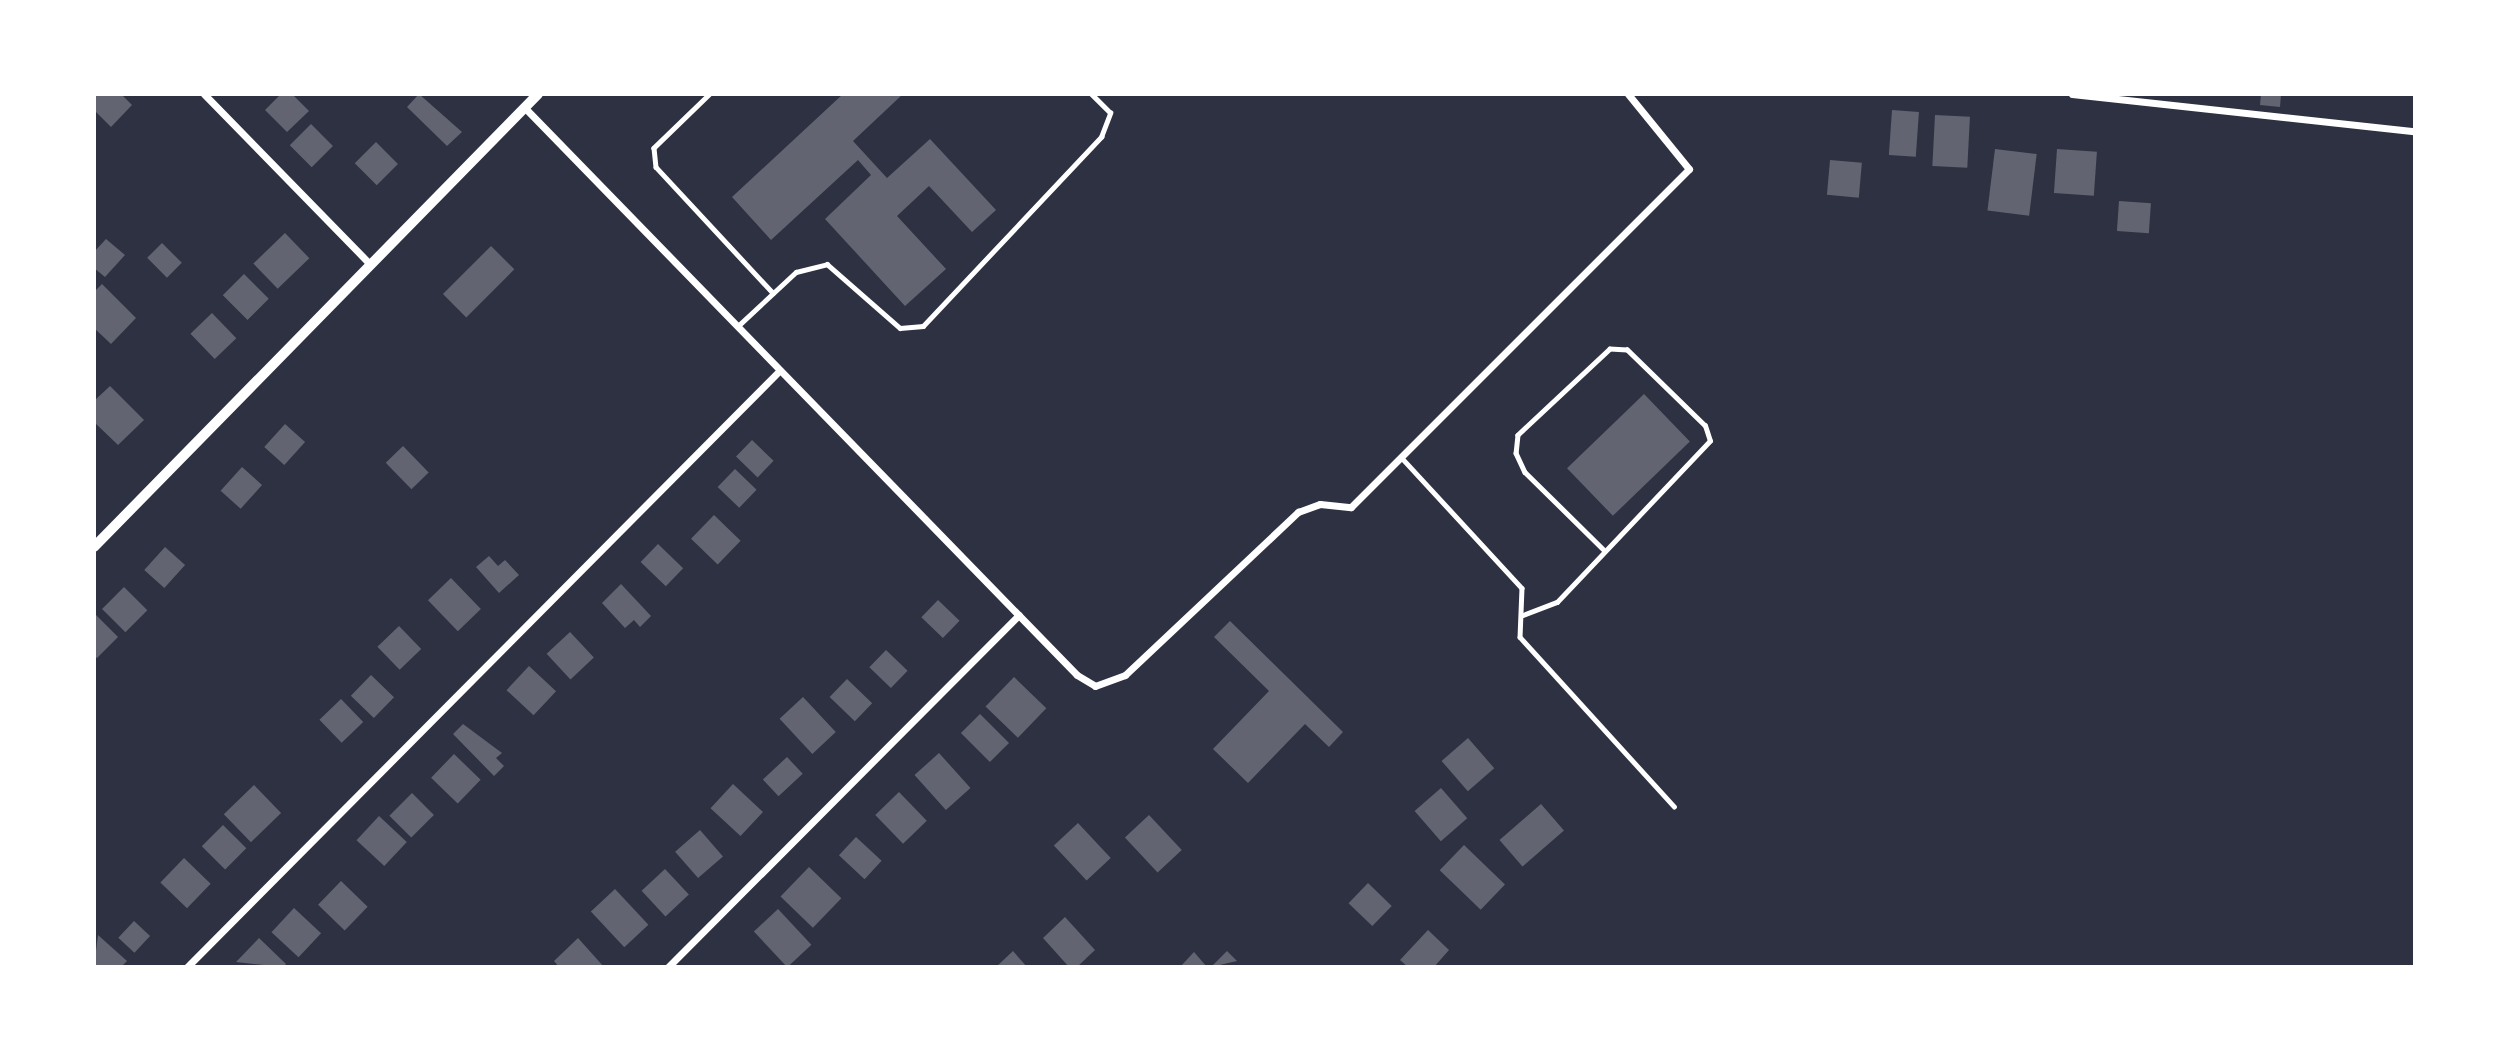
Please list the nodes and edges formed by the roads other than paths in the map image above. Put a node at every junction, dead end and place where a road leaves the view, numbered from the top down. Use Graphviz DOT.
graph roads {
  1 [pos="204,94"];
  2 [pos="538,94"];
  3 [pos="710,94"];
  4 [pos="1091,94"];
  5 [pos="1628,94"];
  6 [pos="2072,94"];
  7 [pos="525,108"];
  8 [pos="2414,131"];
  9 [pos="368,262"];
  10 [pos="774,292"];
  11 [pos="737,326"];
  12 [pos="780,370"];
  13 [pos="1401,457"];
  14 [pos="94,547"];
  15 [pos="1604,550"];
  16 [pos="1019,615"];
  17 [pos="1523,615"];
  18 [pos="1674,806"];
  19 [pos="187,967"];
  20 [pos="668,967"];
  1 -- 9 [label="street"];
  2 -- 7 [label="street"];
  3 -- 10 [label="lane"];
  4 -- 10 [label="lane"];
  5 -- 13 [label="street"];
  6 -- 8 [label="street"];
  7 -- 9 [label="street"];
  7 -- 11 [label="street"];
  9 -- 14 [label="street"];
  10 -- 11 [label="lane"];
  11 -- 12 [label="street"];
  12 -- 16 [label="street"];
  12 -- 19 [label="street"];
  13 -- 16 [label="street"];
  13 -- 17 [label="lane"];
  15 -- 15 [label="lane"];
  15 -- 17 [label="lane"];
  16 -- 20 [label="street"];
  17 -- 18 [label="lane"];
}
